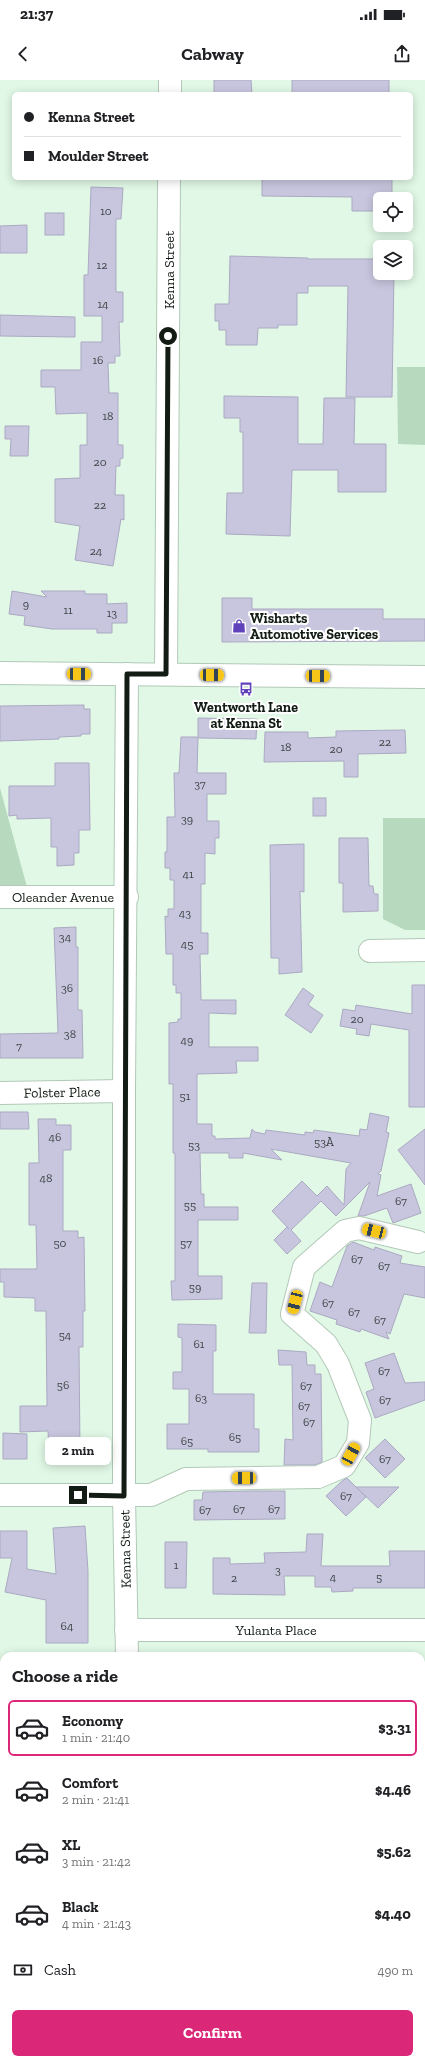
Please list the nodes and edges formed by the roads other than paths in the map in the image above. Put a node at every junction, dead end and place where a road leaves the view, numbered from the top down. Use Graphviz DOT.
graph roads {
  1 [pos="170,80"];
  2 [pos="170,92"];
  3 [pos="169,180"];
  4 [pos="0,673"];
  5 [pos="127,674"];
  6 [pos="166,674"];
  7 [pos="425,677"];
  8 [pos="0,897"];
  9 [pos="127,897"];
  10 [pos="425,950"];
  11 [pos="370,951"];
  12 [pos="124,1091"];
  13 [pos="0,1093"];
  14 [pos="418,1242"];
  15 [pos="0,1495"];
  16 [pos="124,1496"];
  17 [pos="126,1630"];
  18 [pos="425,1630"];
  19 [pos="127,1652"];
  1 -- 2 [label="street"];
  3 -- 6 [label="street, Kenna Street"];
  4 -- 5 [label="street"];
  5 -- 6 [label="street"];
  5 -- 9 [label="street, Kenna Street"];
  6 -- 7 [label="street"];
  8 -- 9 [label="street, Oleander Avenue"];
  9 -- 12 [label="street, Kenna Street"];
  10 -- 11 [label="street"];
  12 -- 13 [label="street, Folster Place"];
  12 -- 16 [label="street, Kenna Street"];
  14 -- 16 [label="street"];
  15 -- 16 [label="street"];
  16 -- 17 [label="street, Kenna Street"];
  17 -- 18 [label="street, Yulanta Place"];
  17 -- 19 [label="street, Kenna Street"];
}
